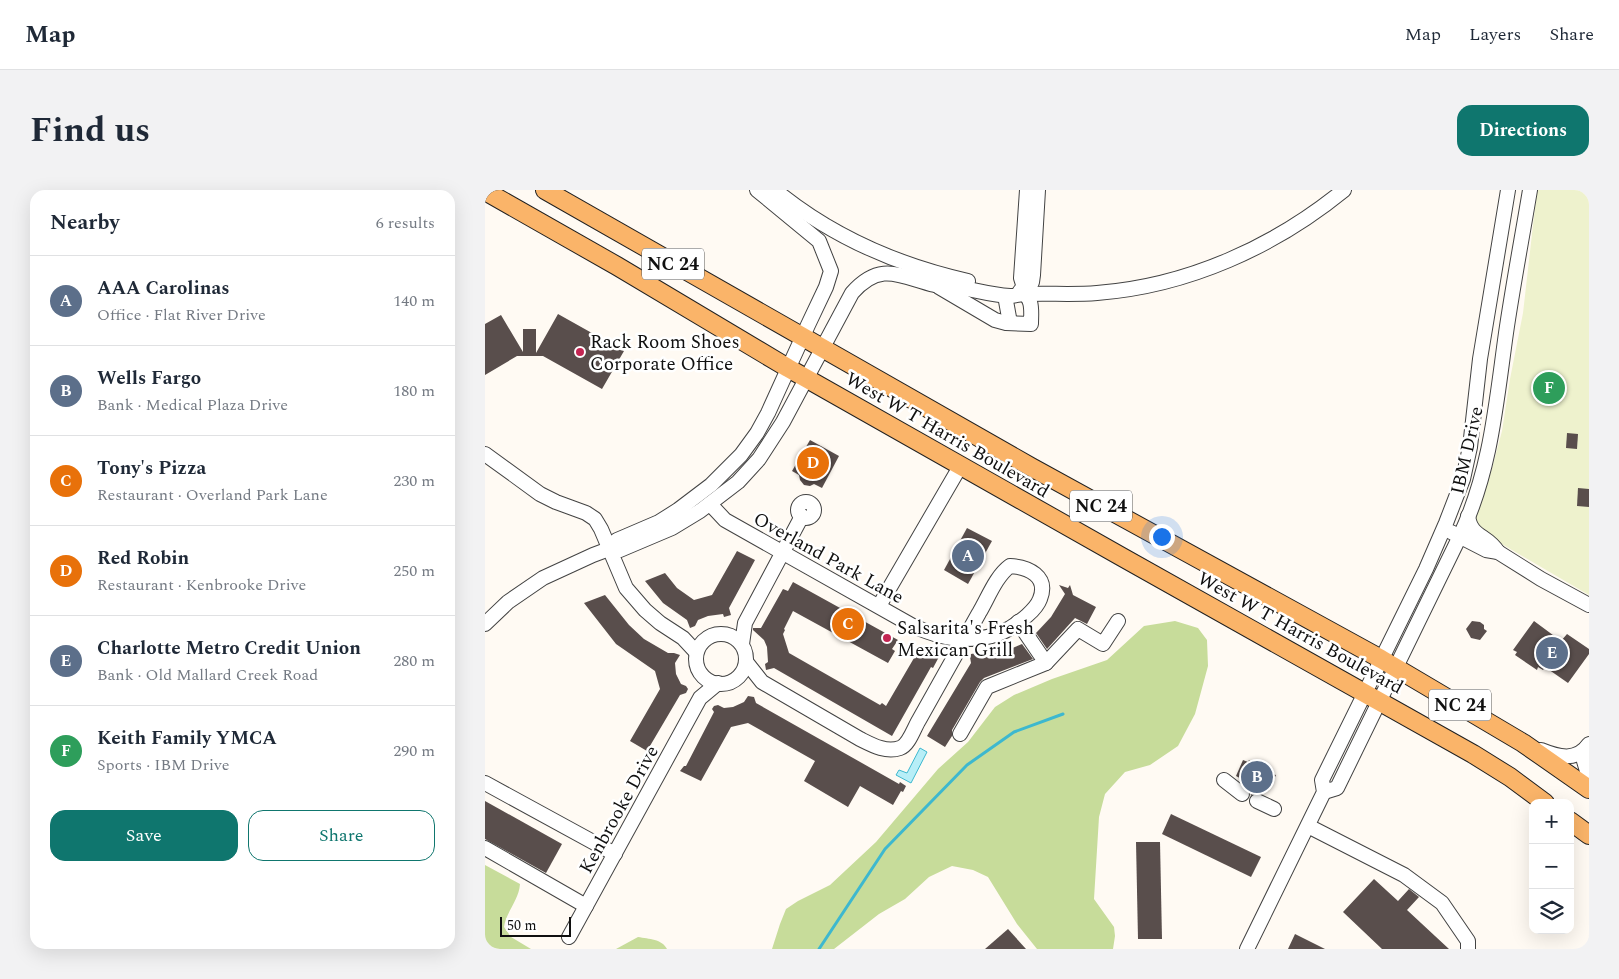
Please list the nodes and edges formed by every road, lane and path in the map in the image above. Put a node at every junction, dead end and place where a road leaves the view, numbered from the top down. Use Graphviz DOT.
graph roads {
  1 [pos="545,190"];
  2 [pos="757,190"];
  3 [pos="775,190"];
  4 [pos="1027,190"];
  5 [pos="1038,190"];
  6 [pos="1344,190"];
  7 [pos="1507,190"];
  8 [pos="1531,190"];
  9 [pos="485,191"];
  10 [pos="785,212"];
  11 [pos="822,233"];
  12 [pos="831,271"];
  13 [pos="906,276"];
  14 [pos="937,286"];
  15 [pos="1026,294"];
  16 [pos="1006,300"];
  17 [pos="1010,323"];
  18 [pos="802,338"];
  19 [pos="823,350"];
  20 [pos="788,368"];
  21 [pos="808,379"];
  22 [pos="485,454"];
  23 [pos="961,465"];
  24 [pos="710,504"];
  25 [pos="802,516"];
  26 [pos="1468,516"];
  27 [pos="1444,528"];
  28 [pos="1459,536"];
  29 [pos="609,549"];
  30 [pos="782,551"];
  31 [pos="1498,552"];
  32 [pos="1589,605"];
  33 [pos="879,606"];
  34 [pos="1118,621"];
  35 [pos="1019,622"];
  36 [pos="745,623"];
  37 [pos="485,624"];
  38 [pos="728,634"];
  39 [pos="964,639"];
  40 [pos="742,644"];
  41 [pos="700,647"];
  42 [pos="1381,659"];
  43 [pos="747,663"];
  44 [pos="1046,664"];
  45 [pos="1396,668"];
  46 [pos="701,674"];
  47 [pos="737,679"];
  48 [pos="762,682"];
  49 [pos="718,684"];
  50 [pos="1364,693"];
  51 [pos="700,698"];
  52 [pos="1380,701"];
  53 [pos="960,734"];
  54 [pos="1523,743"];
  55 [pos="1587,746"];
  56 [pos="1589,778"];
  57 [pos="1223,780"];
  58 [pos="485,782"];
  59 [pos="1589,789"];
  60 [pos="1325,792"];
  61 [pos="1242,794"];
  62 [pos="1539,799"];
  63 [pos="1257,800"];
  64 [pos="1273,809"];
  65 [pos="1574,824"];
  66 [pos="1308,826"];
  67 [pos="1589,835"];
  68 [pos="485,848"];
  69 [pos="615,854"];
  70 [pos="586,906"];
  71 [pos="569,937"];
  72 [pos="1247,949"];
  73 [pos="1468,949"];
  1 -- 18 [label="main road, West W T Harris Boulevard / NC 24"];
  2 -- 10 [label="street"];
  3 -- 15 [label="street"];
  4 -- 15 [label="street"];
  5 -- 15 [label="street"];
  6 -- 15 [label="street"];
  7 -- 27 [label="street, IBM Drive"];
  8 -- 26 [label="street, IBM Drive"];
  9 -- 20 [label="main road, West W T Harris Boulevard / NC 24"];
  10 -- 11 [label="street"];
  10 -- 12 [label="street"];
  11 -- 12 [label="street"];
  11 -- 13 [label="street"];
  12 -- 18 [label="street"];
  13 -- 14 [label="street"];
  13 -- 19 [label="street"];
  14 -- 15 [label="street"];
  14 -- 16 [label="street"];
  14 -- 17 [label="street"];
  15 -- 16 [label="street"];
  15 -- 17 [label="street"];
  16 -- 17 [label="street"];
  18 -- 19 [label="main road, West W T Harris Boulevard / NC 24"];
  18 -- 20 [label="street"];
  19 -- 21 [label="street"];
  19 -- 42 [label="main road, West W T Harris Boulevard / NC 24"];
  20 -- 21 [label="main road, West W T Harris Boulevard / NC 24"];
  20 -- 29 [label="street"];
  21 -- 23 [label="main road, West W T Harris Boulevard / NC 24"];
  21 -- 24 [label="street"];
  22 -- 29 [label="street"];
  23 -- 33 [label="street"];
  23 -- 50 [label="main road, West W T Harris Boulevard / NC 24"];
  24 -- 29 [label="street"];
  24 -- 30 [label="street, Overland Park Lane"];
  25 -- 30 [label="street"];
  26 -- 28 [label="street, IBM Drive"];
  26 -- 31 [label="street"];
  27 -- 28 [label="street"];
  27 -- 42 [label="street, IBM Drive"];
  28 -- 31 [label="street"];
  28 -- 45 [label="street, IBM Drive"];
  29 -- 37 [label="street"];
  29 -- 41 [label="street"];
  30 -- 33 [label="street, Overland Park Lane"];
  30 -- 36 [label="street"];
  31 -- 32 [label="street"];
  33 -- 39 [label="street, Overland Park Lane"];
  34 -- 44 [label="street"];
  35 -- 39 [label="street, Overland Park Lane"];
  35 -- 39 [label="street, Overland Park Lane"];
  35 -- 44 [label="street"];
  36 -- 38 [label="street"];
  36 -- 40 [label="street"];
  38 -- 40 [label="street"];
  38 -- 41 [label="street"];
  39 -- 48 [label="street"];
  40 -- 43 [label="street"];
  41 -- 46 [label="street"];
  42 -- 45 [label="main road, West W T Harris Boulevard / NC 24"];
  42 -- 50 [label="street, IBM Drive"];
  43 -- 47 [label="street"];
  43 -- 48 [label="street"];
  44 -- 53 [label="street"];
  45 -- 52 [label="street, IBM Drive"];
  45 -- 54 [label="main road, West W T Harris Boulevard / NC 24"];
  46 -- 49 [label="street"];
  46 -- 51 [label="street, Kenbrooke Drive"];
  47 -- 48 [label="street"];
  47 -- 49 [label="street"];
  49 -- 51 [label="street, Kenbrooke Drive"];
  50 -- 52 [label="main road, West W T Harris Boulevard / NC 24"];
  50 -- 60 [label="street, IBM Drive"];
  51 -- 69 [label="street, Kenbrooke Drive"];
  52 -- 60 [label="street, IBM Drive"];
  52 -- 62 [label="main road, West W T Harris Boulevard / NC 24"];
  54 -- 55 [label="street"];
  54 -- 59 [label="main road, West W T Harris Boulevard / NC 24"];
  55 -- 56 [label="street"];
  57 -- 61 [label="street"];
  58 -- 69 [label="street"];
  60 -- 66 [label="street"];
  63 -- 64 [label="street"];
  65 -- 67 [label="main road"];
  66 -- 72 [label="street"];
  66 -- 73 [label="street"];
  68 -- 70 [label="street"];
  69 -- 70 [label="street, Kenbrooke Drive"];
  70 -- 71 [label="street, Kenbrooke Drive"];
}
